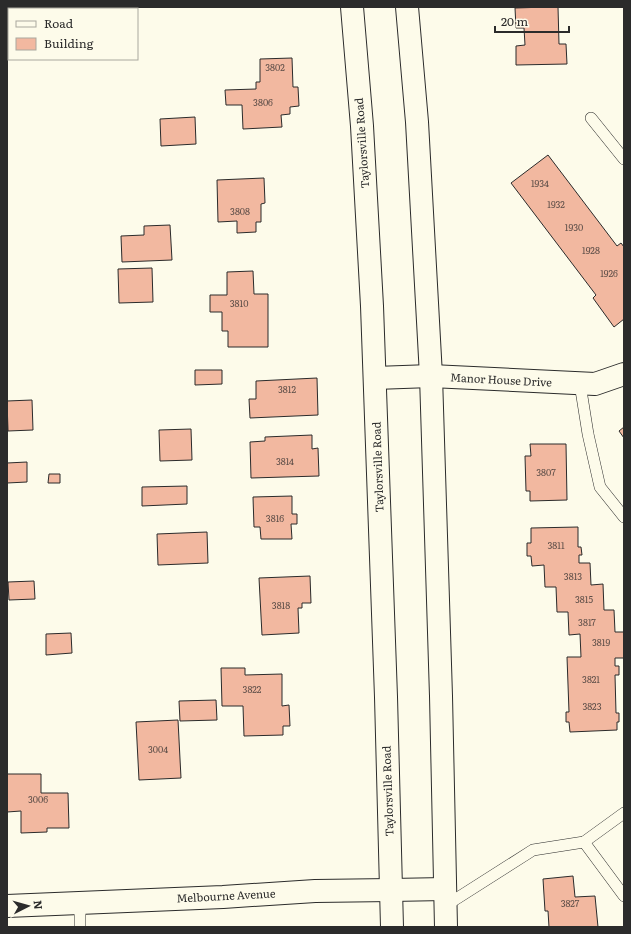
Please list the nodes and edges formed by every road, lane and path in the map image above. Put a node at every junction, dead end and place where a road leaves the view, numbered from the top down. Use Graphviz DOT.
graph roads {
  1 [pos="352,7"];
  2 [pos="407,7"];
  3 [pos="591,118"];
  4 [pos="624,159"];
  5 [pos="624,374"];
  6 [pos="431,376"];
  7 [pos="375,378"];
  8 [pos="580,384"];
  9 [pos="624,517"];
  10 [pos="624,813"];
  11 [pos="584,842"];
  12 [pos="391,890"];
  13 [pos="624,896"];
  14 [pos="445,898"];
  15 [pos="80,903"];
  16 [pos="7,906"];
  17 [pos="80,927"];
  18 [pos="392,927"];
  19 [pos="446,927"];
  1 -- 7 [label="main road, Taylorsville Road"];
  2 -- 6 [label="main road"];
  3 -- 4 [label="lane"];
  5 -- 8 [label="main road, Manor House Drive"];
  6 -- 7 [label="main road, Manor House Drive"];
  6 -- 8 [label="main road, Manor House Drive"];
  6 -- 14 [label="main road"];
  7 -- 12 [label="main road, Taylorsville Road"];
  8 -- 9 [label="lane"];
  10 -- 11 [label="lane"];
  11 -- 13 [label="lane"];
  11 -- 14 [label="lane"];
  12 -- 14 [label="main road, Melbourne Avenue"];
  12 -- 15 [label="main road, Melbourne Avenue"];
  12 -- 18 [label="main road, Taylorsville Road"];
  14 -- 19 [label="main road"];
  15 -- 16 [label="main road, Melbourne Avenue"];
  15 -- 17 [label="lane"];
}
